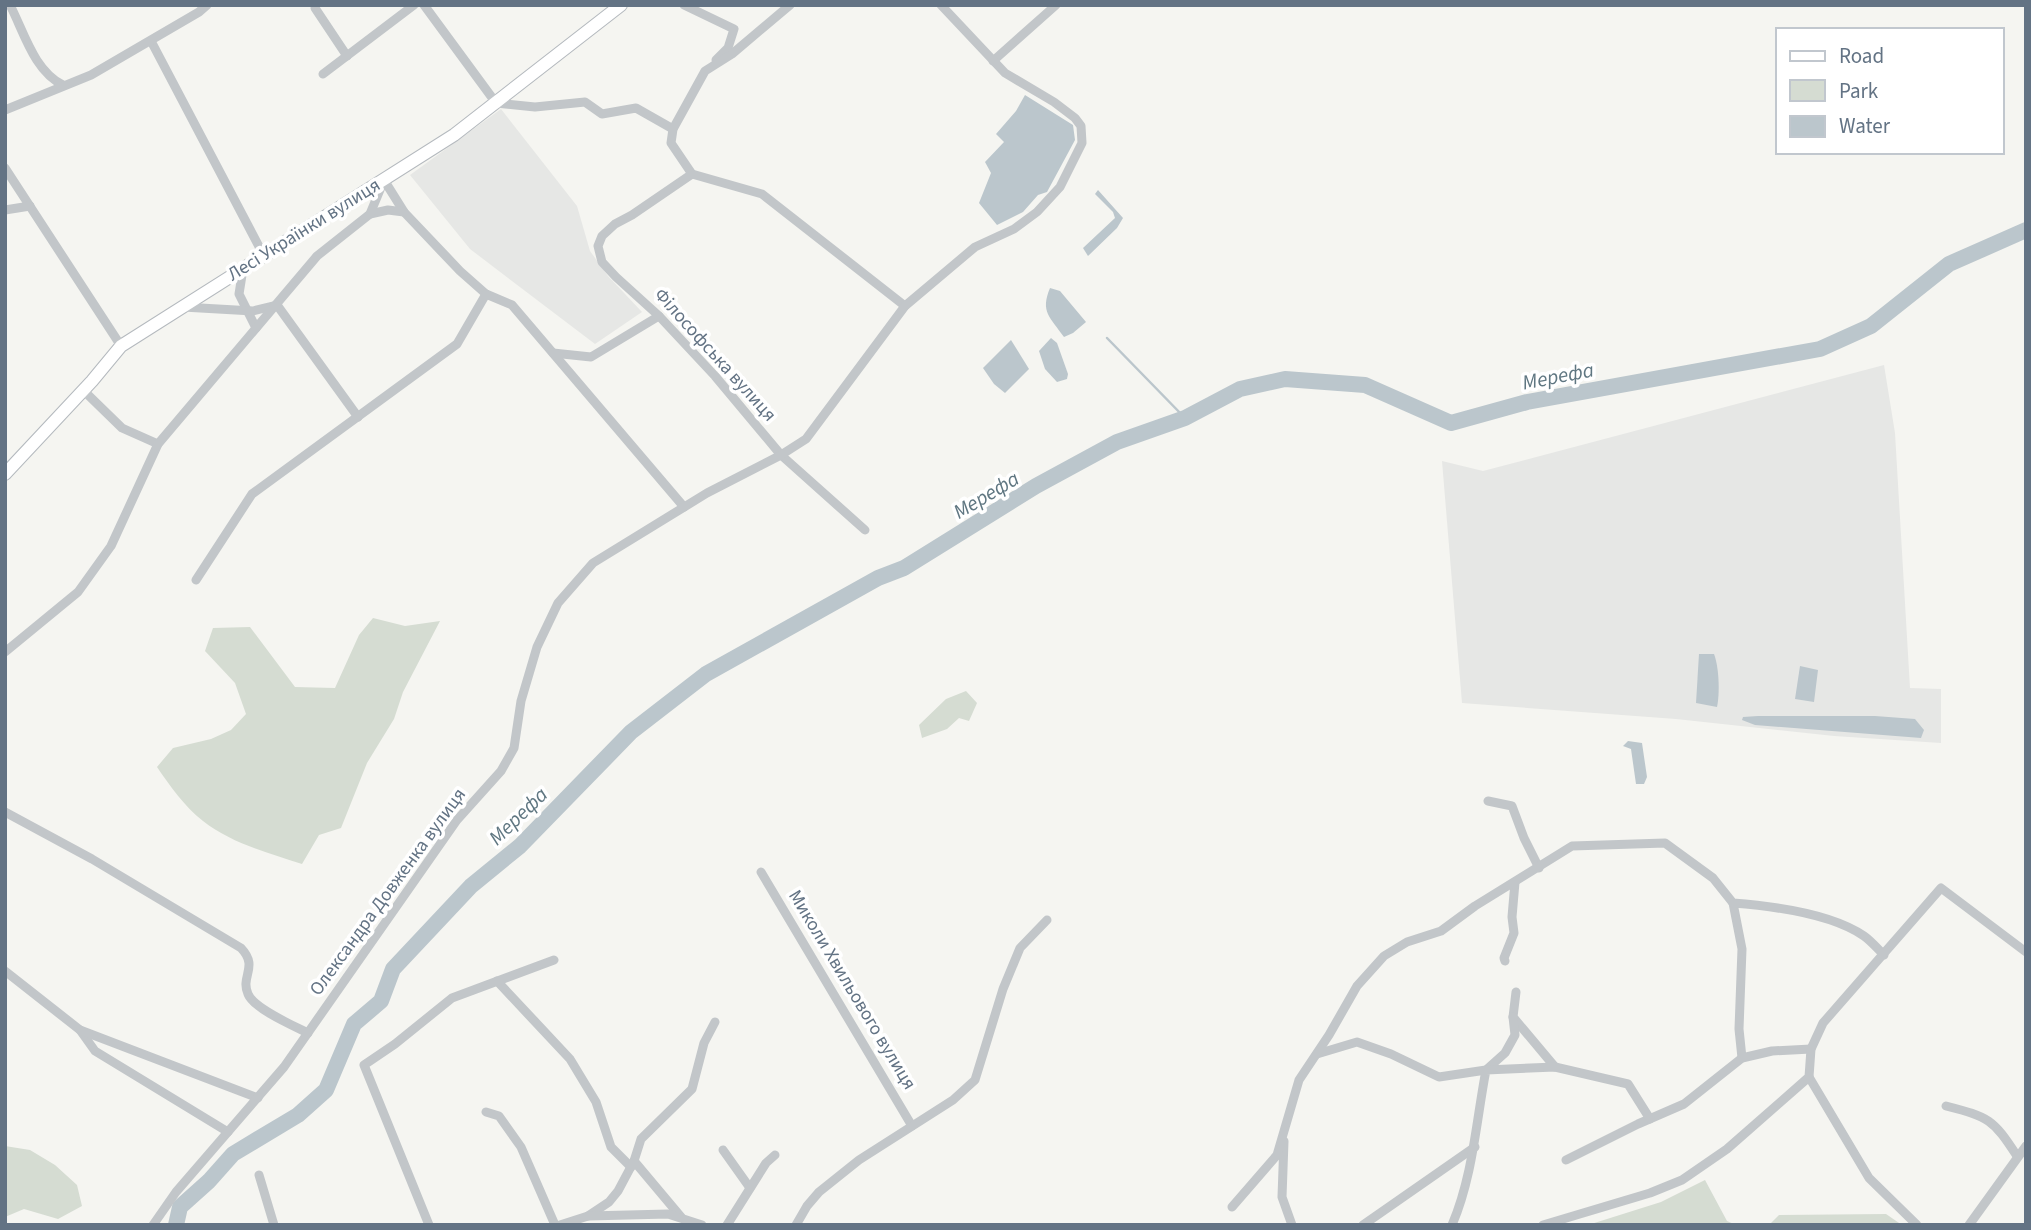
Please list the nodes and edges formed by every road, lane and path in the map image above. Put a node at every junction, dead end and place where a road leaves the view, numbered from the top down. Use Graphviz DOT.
graph roads {
  1 [pos="10,5"];
  2 [pos="207,5"];
  3 [pos="414,5"];
  4 [pos="424,5"];
  5 [pos="621,5"];
  6 [pos="684,5"];
  7 [pos="790,5"];
  8 [pos="941,5"];
  9 [pos="1056,5"];
  10 [pos="316,8"];
  11 [pos="151,41"];
  12 [pos="347,56"];
  13 [pos="993,61"];
  14 [pos="705,71"];
  15 [pos="323,74"];
  16 [pos="63,85"];
  17 [pos="496,103"];
  18 [pos="5,110"];
  19 [pos="673,129"];
  20 [pos="5,168"];
  21 [pos="692,174"];
  22 [pos="384,180"];
  23 [pos="30,206"];
  24 [pos="5,210"];
  25 [pos="404,212"];
  26 [pos="370,214"];
  27 [pos="264,256"];
  28 [pos="243,269"];
  29 [pos="486,294"];
  30 [pos="277,305"];
  31 [pos="905,306"];
  32 [pos="183,307"];
  33 [pos="246,310"];
  34 [pos="659,316"];
  35 [pos="256,328"];
  36 [pos="121,346"];
  37 [pos="553,353"];
  38 [pos="83,390"];
  39 [pos="358,417"];
  40 [pos="158,444"];
  41 [pos="781,455"];
  42 [pos="5,474"];
  43 [pos="684,506"];
  44 [pos="865,530"];
  45 [pos="197,580"];
  46 [pos="5,652"];
  47 [pos="1488,801"];
  48 [pos="5,812"];
  49 [pos="1539,868"];
  50 [pos="761,872"];
  51 [pos="1516,882"];
  52 [pos="1733,903"];
  53 [pos="1047,920"];
  54 [pos="2026,952"];
  55 [pos="1884,955"];
  56 [pos="554,960"];
  57 [pos="1505,961"];
  58 [pos="5,971"];
  59 [pos="497,981"];
  60 [pos="1516,992"];
  61 [pos="1513,1017"];
  62 [pos="715,1022"];
  63 [pos="80,1030"];
  64 [pos="308,1033"];
  65 [pos="1811,1049"];
  66 [pos="1317,1054"];
  67 [pos="1742,1058"];
  68 [pos="1555,1068"];
  69 [pos="1486,1070"];
  70 [pos="1809,1077"];
  71 [pos="258,1098"];
  72 [pos="1946,1106"];
  73 [pos="486,1112"];
  74 [pos="1650,1119"];
  75 [pos="912,1126"];
  76 [pos="1285,1128"];
  77 [pos="228,1132"];
  78 [pos="2026,1146"];
  79 [pos="1475,1147"];
  80 [pos="723,1150"];
  81 [pos="775,1155"];
  82 [pos="2017,1156"];
  83 [pos="1566,1160"];
  84 [pos="633,1164"];
  85 [pos="259,1175"];
  86 [pos="750,1188"];
  87 [pos="1232,1207"];
  88 [pos="588,1216"];
  89 [pos="682,1219"];
  90 [pos="1972,1222"];
  91 [pos="799,1223"];
  92 [pos="153,1225"];
  93 [pos="274,1225"];
  94 [pos="429,1225"];
  95 [pos="558,1225"];
  96 [pos="702,1225"];
  97 [pos="727,1225"];
  98 [pos="1292,1225"];
  99 [pos="1363,1225"];
  100 [pos="1452,1225"];
  101 [pos="1543,1225"];
  102 [pos="1917,1225"];
  1 -- 16 [label="street"];
  2 -- 11 [label="street"];
  3 -- 12 [label="street"];
  4 -- 17 [label="street"];
  5 -- 17 [label="street, Лесі Українки вулиця"];
  6 -- 14 [label="street"];
  7 -- 14 [label="street"];
  8 -- 13 [label="street, Олександра Довженка вулиця"];
  9 -- 13 [label="street"];
  10 -- 12 [label="street"];
  11 -- 16 [label="street"];
  11 -- 27 [label="street"];
  12 -- 15 [label="street"];
  13 -- 31 [label="street, Олександра Довженка вулиця"];
  14 -- 19 [label="street"];
  16 -- 18 [label="street"];
  17 -- 19 [label="street"];
  17 -- 22 [label="street, Лесі Українки вулиця"];
  19 -- 21 [label="street"];
  20 -- 23 [label="street"];
  21 -- 31 [label="street"];
  21 -- 34 [label="street, Філософська вулиця"];
  22 -- 25 [label="street"];
  22 -- 26 [label="street"];
  22 -- 27 [label="street, Лесі Українки вулиця"];
  23 -- 24 [label="street"];
  23 -- 36 [label="street"];
  25 -- 26 [label="street"];
  25 -- 29 [label="street"];
  26 -- 30 [label="street"];
  27 -- 28 [label="street, Лесі Українки вулиця"];
  28 -- 32 [label="street, Лесі Українки вулиця"];
  28 -- 33 [label="street"];
  29 -- 37 [label="street"];
  29 -- 39 [label="street"];
  30 -- 33 [label="street"];
  30 -- 35 [label="street"];
  30 -- 39 [label="street"];
  31 -- 41 [label="street, Олександра Довженка вулиця"];
  32 -- 33 [label="street"];
  32 -- 36 [label="street, Лесі Українки вулиця"];
  33 -- 35 [label="street"];
  34 -- 37 [label="street"];
  34 -- 41 [label="street, Філософська вулиця"];
  35 -- 40 [label="street"];
  36 -- 38 [label="street, Лесі Українки вулиця"];
  37 -- 43 [label="street"];
  38 -- 40 [label="street"];
  38 -- 42 [label="street, Лесі Українки вулиця"];
  39 -- 45 [label="street"];
  40 -- 46 [label="street"];
  41 -- 43 [label="street, Олександра Довженка вулиця"];
  41 -- 44 [label="street, Філософська вулиця"];
  43 -- 64 [label="street, Олександра Довженка вулиця"];
  47 -- 49 [label="street"];
  48 -- 64 [label="street"];
  49 -- 51 [label="street"];
  49 -- 52 [label="street"];
  50 -- 75 [label="street, Миколи Хвильового вулиця"];
  51 -- 57 [label="street"];
  51 -- 66 [label="street"];
  52 -- 55 [label="street"];
  52 -- 67 [label="street"];
  53 -- 75 [label="street"];
  54 -- 55 [label="street"];
  55 -- 65 [label="street"];
  56 -- 59 [label="street"];
  58 -- 63 [label="street"];
  59 -- 84 [label="street"];
  59 -- 94 [label="street"];
  60 -- 61 [label="street"];
  61 -- 68 [label="street"];
  61 -- 69 [label="street"];
  62 -- 84 [label="street"];
  63 -- 71 [label="street"];
  63 -- 77 [label="street"];
  64 -- 71 [label="street, Олександра Довженка вулиця"];
  65 -- 67 [label="street"];
  65 -- 70 [label="street"];
  66 -- 69 [label="street"];
  66 -- 76 [label="street"];
  67 -- 74 [label="street"];
  68 -- 69 [label="street"];
  68 -- 74 [label="street"];
  69 -- 79 [label="street"];
  70 -- 101 [label="street"];
  70 -- 102 [label="street"];
  71 -- 77 [label="street, Олександра Довженка вулиця"];
  72 -- 82 [label="street"];
  73 -- 95 [label="street"];
  74 -- 83 [label="street"];
  75 -- 91 [label="street"];
  76 -- 87 [label="street"];
  76 -- 98 [label="street"];
  77 -- 92 [label="street, Олександра Довженка вулиця"];
  78 -- 82 [label="street"];
  79 -- 99 [label="street"];
  79 -- 100 [label="street"];
  80 -- 86 [label="street"];
  81 -- 86 [label="street"];
  82 -- 90 [label="street"];
  84 -- 88 [label="street"];
  84 -- 89 [label="street"];
  85 -- 93 [label="street"];
  86 -- 97 [label="street"];
  88 -- 89 [label="street"];
  88 -- 95 [label="street"];
  89 -- 96 [label="street"];
}
